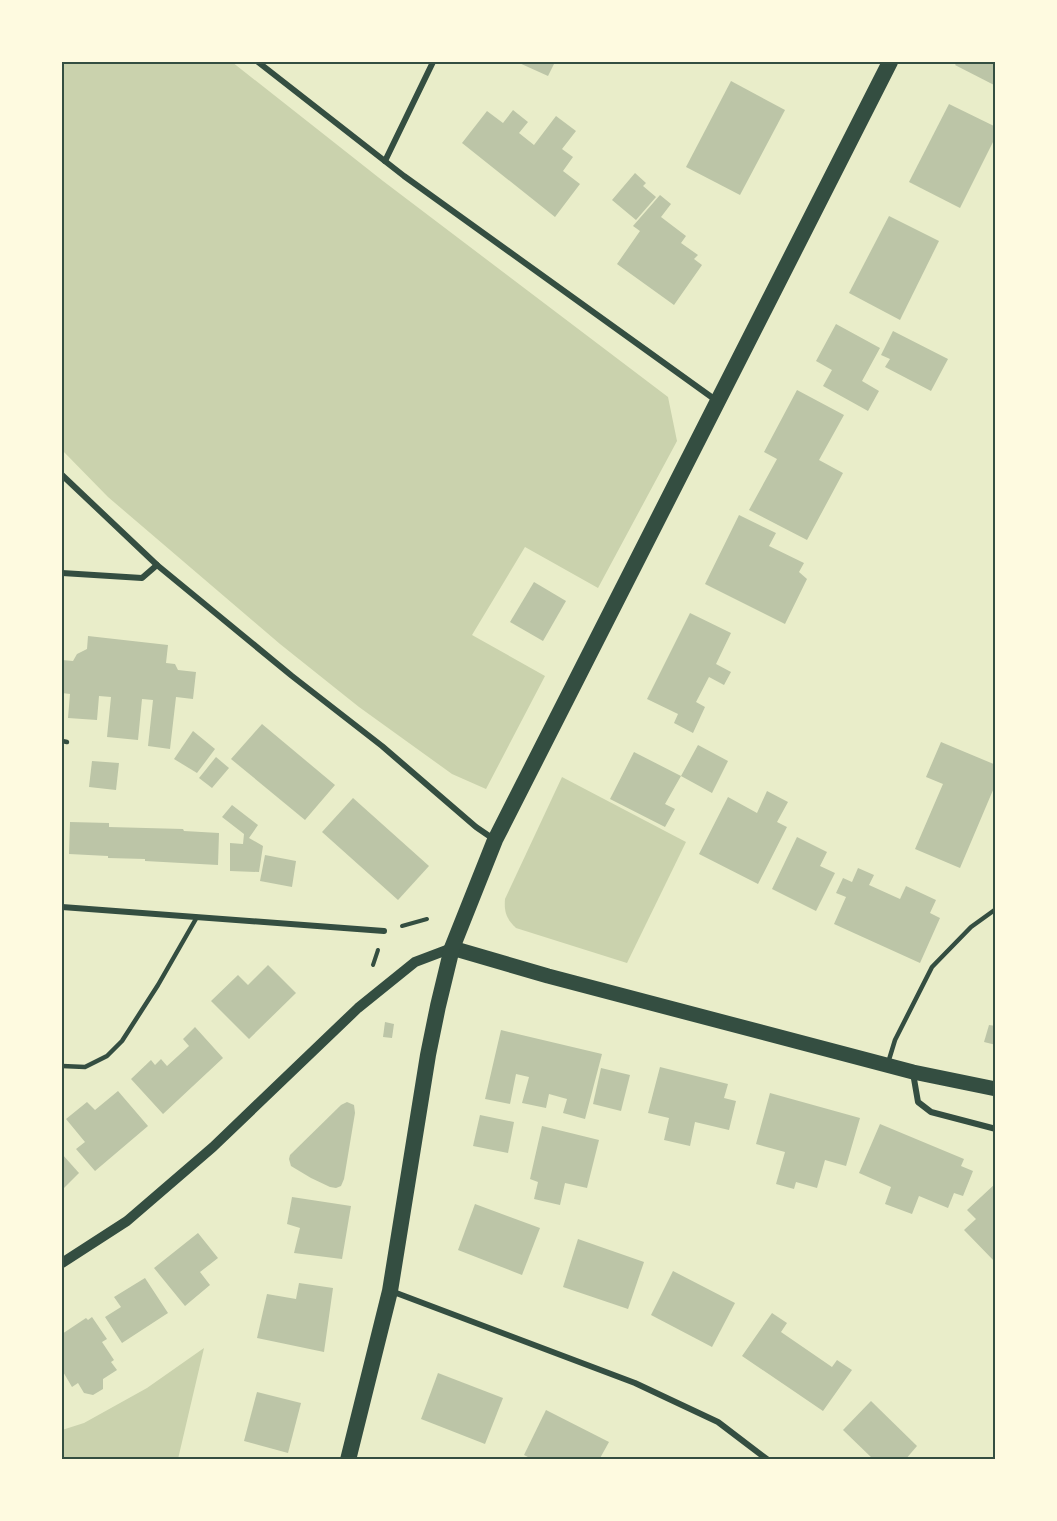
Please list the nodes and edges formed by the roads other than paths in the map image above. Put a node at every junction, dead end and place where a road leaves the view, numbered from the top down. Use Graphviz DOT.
graph roads {
  1 [pos="258,62"];
  2 [pos="433,62"];
  3 [pos="890,62"];
  4 [pos="385,161"];
  5 [pos="718,401"];
  6 [pos="62,475"];
  7 [pos="157,565"];
  8 [pos="62,573"];
  9 [pos="495,840"];
  10 [pos="62,907"];
  11 [pos="996,909"];
  12 [pos="197,917"];
  13 [pos="384,931"];
  14 [pos="452,948"];
  15 [pos="888,1065"];
  16 [pos="62,1066"];
  17 [pos="913,1072"];
  18 [pos="996,1089"];
  19 [pos="996,1128"];
  20 [pos="62,1263"];
  21 [pos="390,1291"];
  22 [pos="348,1460"];
  23 [pos="768,1460"];
  1 -- 4 [label="street"];
  2 -- 4 [label="street"];
  3 -- 5 [label="highway"];
  4 -- 5 [label="street"];
  5 -- 9 [label="highway"];
  6 -- 7 [label="street"];
  7 -- 8 [label="street"];
  7 -- 9 [label="street"];
  9 -- 14 [label="highway"];
  10 -- 12 [label="street"];
  11 -- 15 [label="lane"];
  12 -- 13 [label="street"];
  12 -- 16 [label="lane"];
  14 -- 15 [label="main road"];
  14 -- 20 [label="street"];
  14 -- 21 [label="highway"];
  15 -- 17 [label="main road"];
  17 -- 18 [label="main road"];
  17 -- 19 [label="street"];
  21 -- 22 [label="highway"];
  21 -- 23 [label="street"];
}
